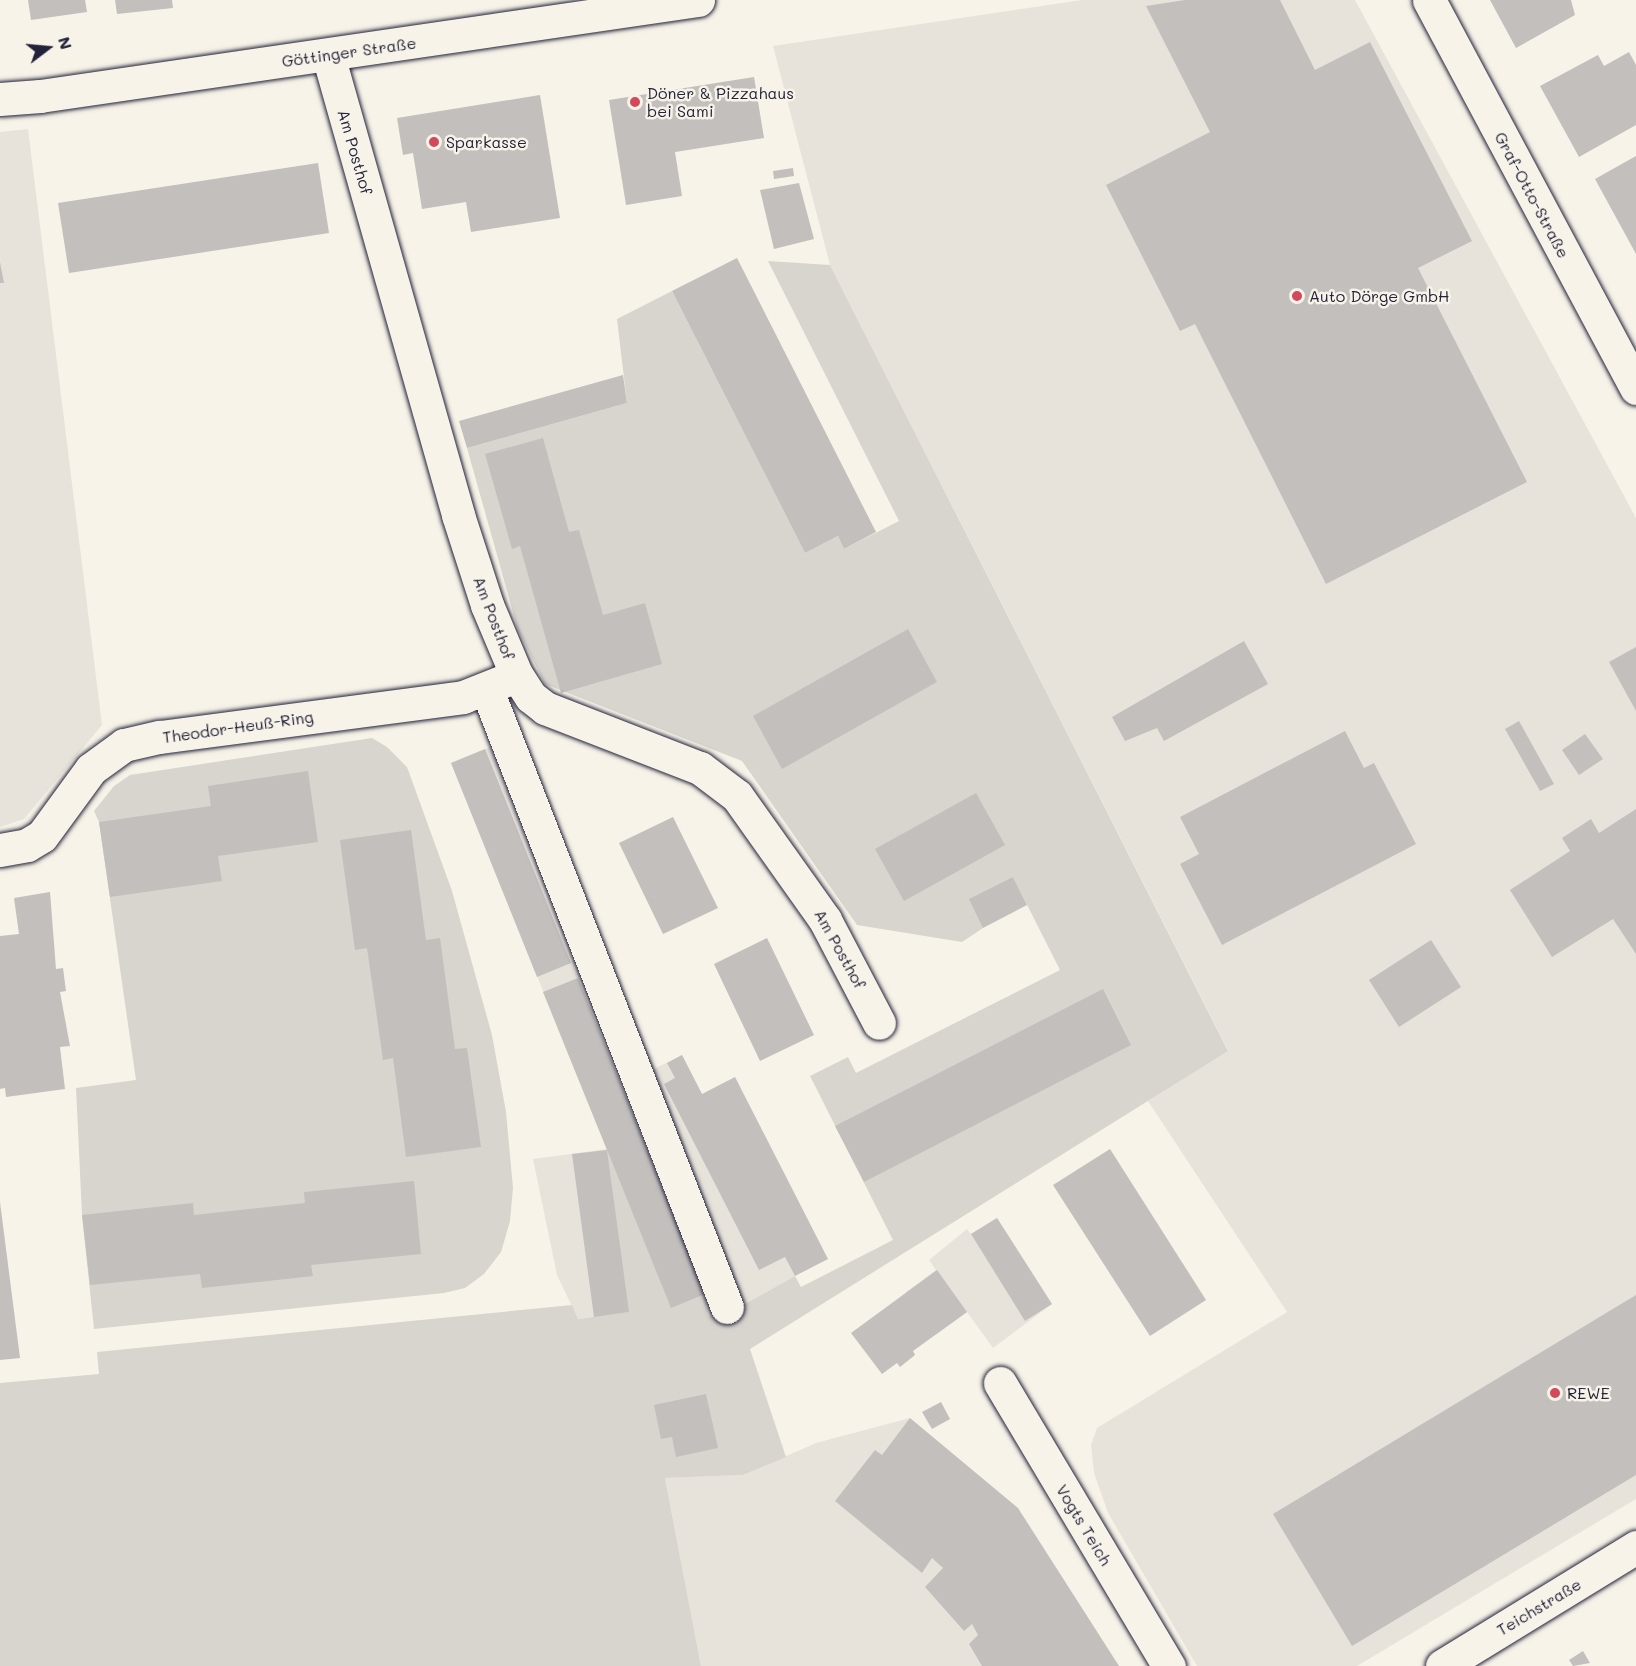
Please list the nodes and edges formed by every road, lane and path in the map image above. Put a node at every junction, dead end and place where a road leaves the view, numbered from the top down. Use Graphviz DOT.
graph roads {
  1 [pos="698,0"];
  2 [pos="1430,0"];
  3 [pos="328,55"];
  4 [pos="0,99"];
  5 [pos="1636,388"];
  6 [pos="516,675"];
  7 [pos="487,690"];
  8 [pos="0,850"];
  9 [pos="879,1023"];
  10 [pos="727,1307"];
  11 [pos="1000,1383"];
  12 [pos="1636,1547"];
  13 [pos="1168,1666"];
  14 [pos="1442,1666"];
  1 -- 3 [label="street, Göttinger Straße"];
  2 -- 5 [label="street, Graf-Otto-Straße"];
  3 -- 4 [label="street, Göttinger Straße"];
  3 -- 6 [label="street, Am Posthof"];
  6 -- 7 [label="street, Theodor-Heuß-Ring"];
  6 -- 9 [label="street, Am Posthof"];
  7 -- 8 [label="street, Theodor-Heuß-Ring"];
  7 -- 10 [label="street"];
  11 -- 13 [label="street, Vogts Teich"];
  12 -- 14 [label="street, Teichstraße"];
}
